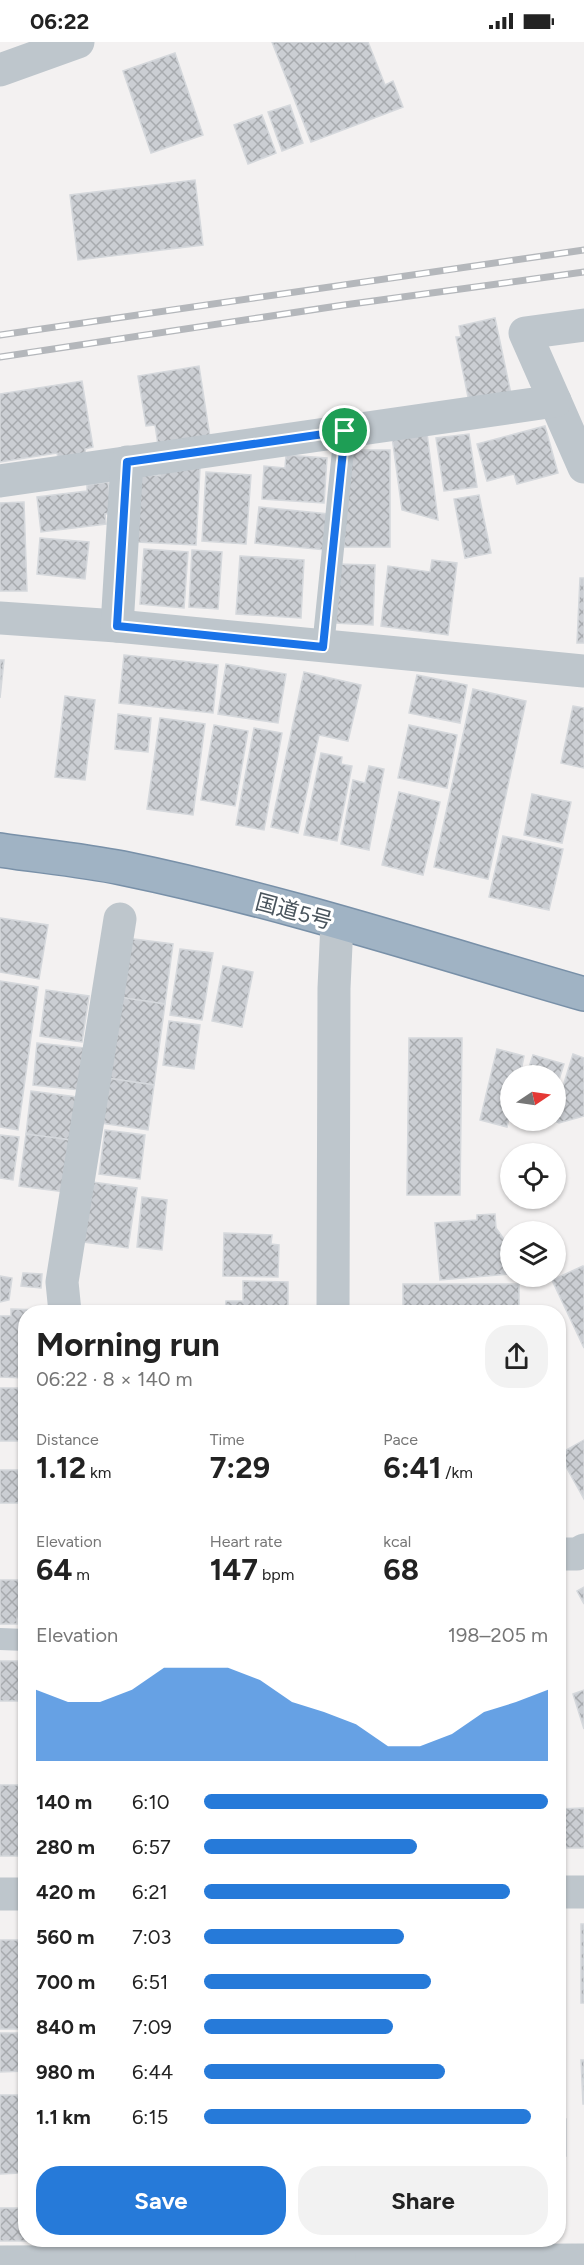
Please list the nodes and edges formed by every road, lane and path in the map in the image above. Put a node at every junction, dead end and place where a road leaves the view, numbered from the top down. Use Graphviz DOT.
graph roads {
  1 [pos="78,42"];
  2 [pos="0,70"];
  3 [pos="584,325"];
  4 [pos="555,401"];
  5 [pos="345,431"];
  6 [pos="127,462"];
  7 [pos="584,467"];
  8 [pos="0,481"];
  9 [pos="0,618"];
  10 [pos="117,626"];
  11 [pos="323,647"];
  12 [pos="584,671"];
  13 [pos="0,850"];
  14 [pos="120,919"];
  15 [pos="337,923"];
  16 [pos="584,994"];
  17 [pos="64,1305"];
  18 [pos="333,1305"];
  19 [pos="584,1550"];
  20 [pos="566,1554"];
  21 [pos="0,1640"];
  22 [pos="18,1640"];
  23 [pos="566,1892"];
  24 [pos="584,1892"];
  25 [pos="0,1894"];
  26 [pos="18,1894"];
  27 [pos="339,2255"];
  28 [pos="65,2256"];
  29 [pos="584,2260"];
  30 [pos="0,2262"];
  1 -- 2 [label="street"];
  3 -- 4 [label="street"];
  4 -- 5 [label="street"];
  4 -- 7 [label="street"];
  5 -- 6 [label="street"];
  5 -- 11 [label="lane"];
  6 -- 8 [label="street"];
  6 -- 10 [label="street"];
  9 -- 10 [label="street"];
  10 -- 11 [label="street"];
  11 -- 12 [label="street"];
  13 -- 15 [label="highway, 国道5号"];
  14 -- 17 [label="street"];
  15 -- 16 [label="highway, 国道5号"];
  15 -- 18 [label="street"];
  19 -- 20 [label="street"];
  21 -- 22 [label="lane"];
  23 -- 24 [label="street"];
  25 -- 26 [label="street"];
  27 -- 28 [label="street"];
  27 -- 29 [label="street"];
  28 -- 30 [label="street"];
}
